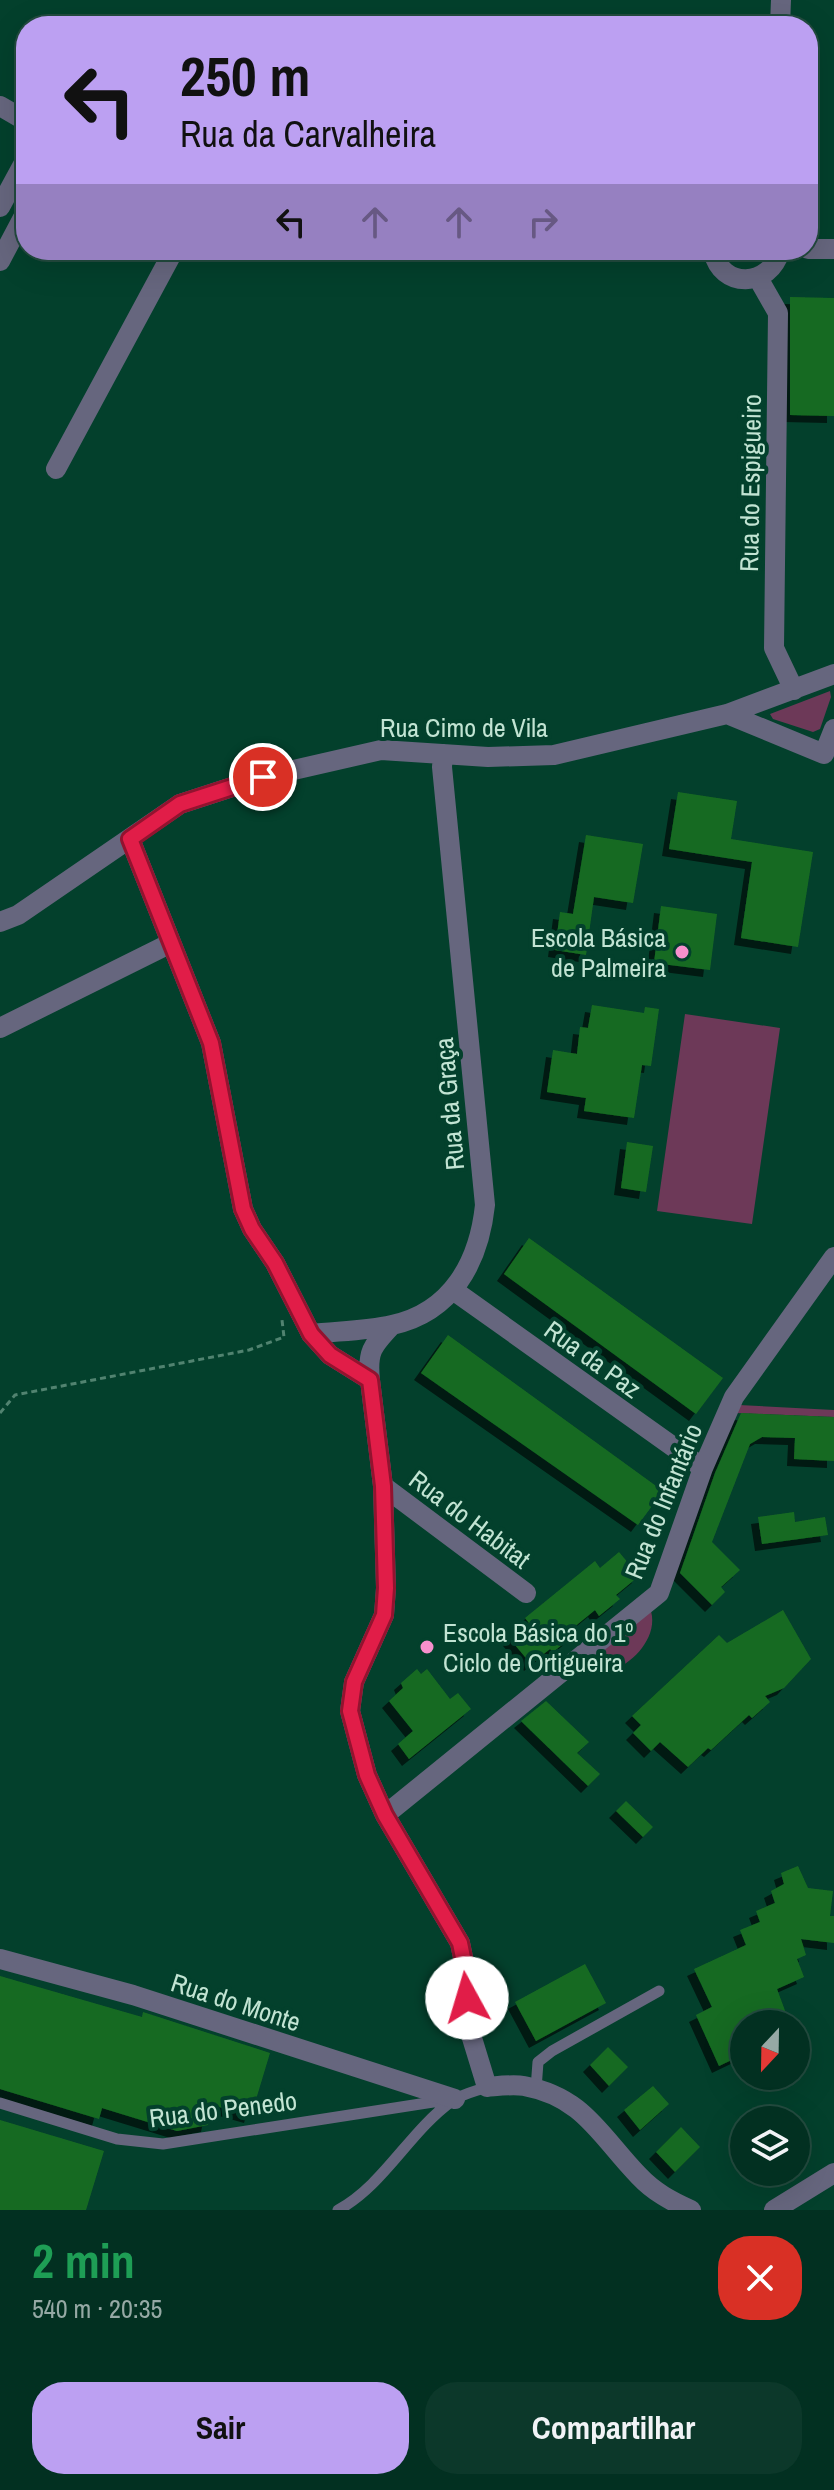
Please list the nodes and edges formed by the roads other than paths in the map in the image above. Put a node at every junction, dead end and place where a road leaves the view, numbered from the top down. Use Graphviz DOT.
graph roads {
  1 [pos="16,177"];
  2 [pos="0,207"];
  3 [pos="16,231"];
  4 [pos="169,260"];
  5 [pos="716,260"];
  6 [pos="776,260"];
  7 [pos="0,261"];
  8 [pos="758,278"];
  9 [pos="56,469"];
  10 [pos="834,674"];
  11 [pos="794,690"];
  12 [pos="727,714"];
  13 [pos="834,729"];
  14 [pos="443,754"];
  15 [pos="130,839"];
  16 [pos="0,922"];
  17 [pos="171,943"];
  18 [pos="0,1028"];
  19 [pos="834,1257"];
  20 [pos="453,1290"];
  21 [pos="391,1326"];
  22 [pos="311,1334"];
  23 [pos="370,1380"];
  24 [pos="703,1468"];
  25 [pos="383,1486"];
  26 [pos="526,1593"];
  27 [pos="385,1815"];
  28 [pos="0,1959"];
  29 [pos="659,1991"];
  30 [pos="487,2087"];
  31 [pos="536,2089"];
  32 [pos="455,2099"];
  33 [pos="0,2103"];
  34 [pos="834,2173"];
  35 [pos="338,2210"];
  36 [pos="691,2210"];
  37 [pos="774,2210"];
  1 -- 2 [label="street"];
  3 -- 7 [label="street"];
  4 -- 9 [label="street"];
  5 -- 8 [label="street"];
  6 -- 8 [label="street"];
  8 -- 11 [label="street, Rua do Espigueiro"];
  10 -- 11 [label="street, Rua Cimo de Vila"];
  11 -- 12 [label="street, Rua Cimo de Vila"];
  12 -- 13 [label="street"];
  12 -- 14 [label="street, Rua Cimo de Vila"];
  14 -- 15 [label="street, Rua Cimo de Vila"];
  14 -- 20 [label="street, Rua da Graça"];
  15 -- 16 [label="street, Rua Cimo de Vila"];
  15 -- 17 [label="street"];
  17 -- 18 [label="street"];
  17 -- 22 [label="street"];
  19 -- 24 [label="street, Rua do Infantário"];
  20 -- 21 [label="street, Rua da Graça"];
  20 -- 24 [label="street, Rua da Paz"];
  21 -- 22 [label="street, Rua da Graça"];
  21 -- 23 [label="street"];
  22 -- 23 [label="street"];
  23 -- 25 [label="street"];
  24 -- 27 [label="street, Rua do Infantário"];
  25 -- 26 [label="street, Rua do Habitat"];
  25 -- 27 [label="street"];
  27 -- 30 [label="street"];
  28 -- 32 [label="street, Rua do Monte"];
  29 -- 31 [label="lane"];
  30 -- 31 [label="street"];
  30 -- 32 [label="lane"];
  31 -- 36 [label="street"];
  32 -- 33 [label="lane, Rua do Penedo"];
  32 -- 35 [label="lane"];
  34 -- 37 [label="street"];
}
